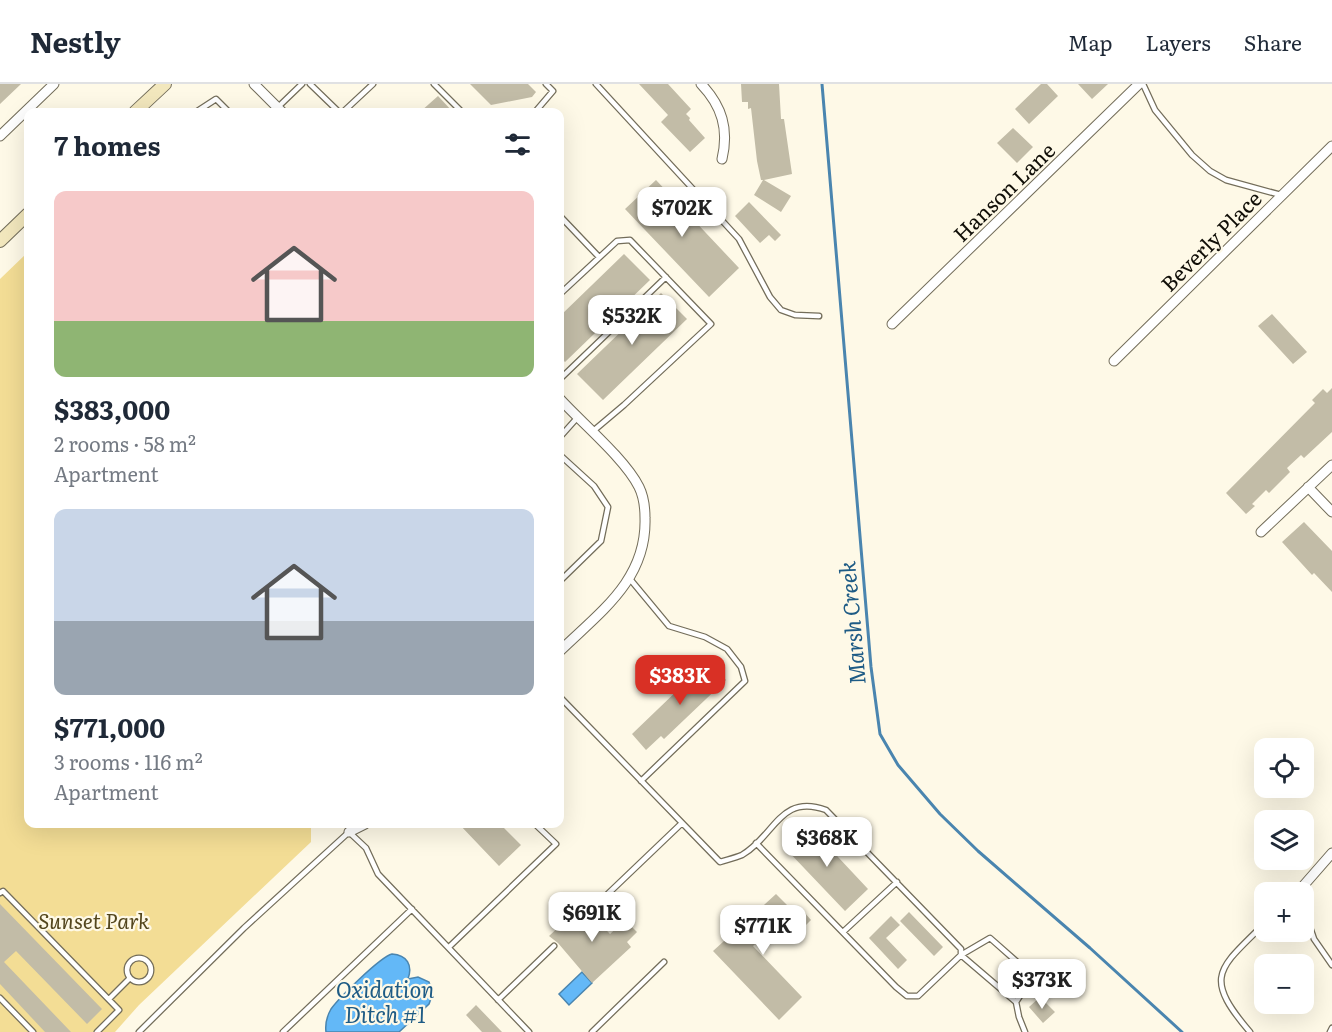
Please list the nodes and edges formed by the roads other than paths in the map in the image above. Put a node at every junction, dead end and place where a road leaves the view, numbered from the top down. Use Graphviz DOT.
graph roads {
  1 [pos="54,84"];
  2 [pos="165,84"];
  3 [pos="254,84"];
  4 [pos="302,84"];
  5 [pos="310,84"];
  6 [pos="373,84"];
  7 [pos="434,84"];
  8 [pos="546,84"];
  9 [pos="596,84"];
  10 [pos="701,84"];
  11 [pos="1141,84"];
  12 [pos="29,108"];
  13 [pos="139,108"];
  14 [pos="202,108"];
  15 [pos="225,108"];
  16 [pos="277,108"];
  17 [pos="281,108"];
  18 [pos="337,108"];
  19 [pos="346,108"];
  20 [pos="458,108"];
  21 [pos="538,108"];
  22 [pos="24,113"];
  23 [pos="0,136"];
  24 [pos="1332,146"];
  25 [pos="722,159"];
  26 [pos="1281,196"];
  27 [pos="24,218"];
  28 [pos="564,220"];
  29 [pos="0,241"];
  30 [pos="599,257"];
  31 [pos="666,277"];
  32 [pos="564,290"];
  33 [pos="819,316"];
  34 [pos="892,324"];
  35 [pos="1113,361"];
  36 [pos="564,375"];
  37 [pos="564,406"];
  38 [pos="578,418"];
  39 [pos="591,432"];
  40 [pos="564,433"];
  41 [pos="564,459"];
  42 [pos="1332,465"];
  43 [pos="1308,487"];
  44 [pos="1332,512"];
  45 [pos="1261,532"];
  46 [pos="564,577"];
  47 [pos="630,579"];
  48 [pos="564,647"];
  49 [pos="564,701"];
  50 [pos="641,781"];
  51 [pos="682,823"];
  52 [pos="357,828"];
  53 [pos="539,828"];
  54 [pos="349,832"];
  55 [pos="756,843"];
  56 [pos="1332,853"];
  57 [pos="897,882"];
  58 [pos="1307,882"];
  59 [pos="0,893"];
  60 [pos="412,909"];
  61 [pos="591,910"];
  62 [pos="843,932"];
  63 [pos="1254,934"];
  64 [pos="1314,939"];
  65 [pos="554,946"];
  66 [pos="449,947"];
  67 [pos="961,955"];
  68 [pos="664,962"];
  69 [pos="1332,965"];
  70 [pos="130,978"];
  71 [pos="0,998"];
  72 [pos="109,999"];
  73 [pos="498,1000"];
  74 [pos="1016,1002"];
  75 [pos="33,1032"];
  76 [pos="97,1032"];
  77 [pos="139,1032"];
  78 [pos="283,1032"];
  79 [pos="529,1032"];
  80 [pos="592,1032"];
  81 [pos="1025,1032"];
  82 [pos="1250,1032"];
  1 -- 12 [label="street"];
  2 -- 13 [label="street"];
  3 -- 16 [label="street"];
  4 -- 17 [label="lane"];
  5 -- 18 [label="lane"];
  6 -- 19 [label="lane"];
  7 -- 20 [label="lane"];
  8 -- 21 [label="lane"];
  9 -- 33 [label="lane"];
  10 -- 25 [label="street"];
  11 -- 26 [label="lane"];
  11 -- 34 [label="street, Hanson Lane"];
  14 -- 15 [label="lane"];
  22 -- 23 [label="street"];
  24 -- 26 [label="street, Beverly Place"];
  26 -- 35 [label="street, Beverly Place"];
  27 -- 29 [label="street"];
  28 -- 30 [label="lane"];
  30 -- 31 [label="lane"];
  30 -- 32 [label="lane"];
  31 -- 36 [label="lane"];
  31 -- 39 [label="lane"];
  37 -- 38 [label="street"];
  38 -- 39 [label="street"];
  38 -- 40 [label="lane"];
  39 -- 47 [label="street"];
  41 -- 46 [label="lane"];
  42 -- 43 [label="street"];
  43 -- 44 [label="street"];
  43 -- 45 [label="street"];
  47 -- 48 [label="street"];
  47 -- 50 [label="lane"];
  49 -- 50 [label="lane"];
  50 -- 51 [label="lane"];
  51 -- 55 [label="lane"];
  51 -- 61 [label="lane"];
  52 -- 54 [label="street"];
  53 -- 66 [label="lane"];
  54 -- 60 [label="lane"];
  54 -- 77 [label="lane"];
  55 -- 57 [label="lane"];
  55 -- 62 [label="lane"];
  56 -- 58 [label="street"];
  57 -- 62 [label="lane"];
  57 -- 67 [label="lane"];
  59 -- 72 [label="lane"];
  60 -- 66 [label="lane"];
  60 -- 78 [label="lane"];
  62 -- 67 [label="lane"];
  63 -- 82 [label="lane"];
  64 -- 69 [label="lane"];
  65 -- 73 [label="lane"];
  66 -- 73 [label="lane"];
  67 -- 74 [label="lane"];
  67 -- 74 [label="lane"];
  68 -- 80 [label="lane"];
  70 -- 70 [label="lane"];
  70 -- 72 [label="lane"];
  71 -- 75 [label="lane"];
  72 -- 76 [label="lane"];
  73 -- 79 [label="lane"];
  74 -- 81 [label="lane"];
}
